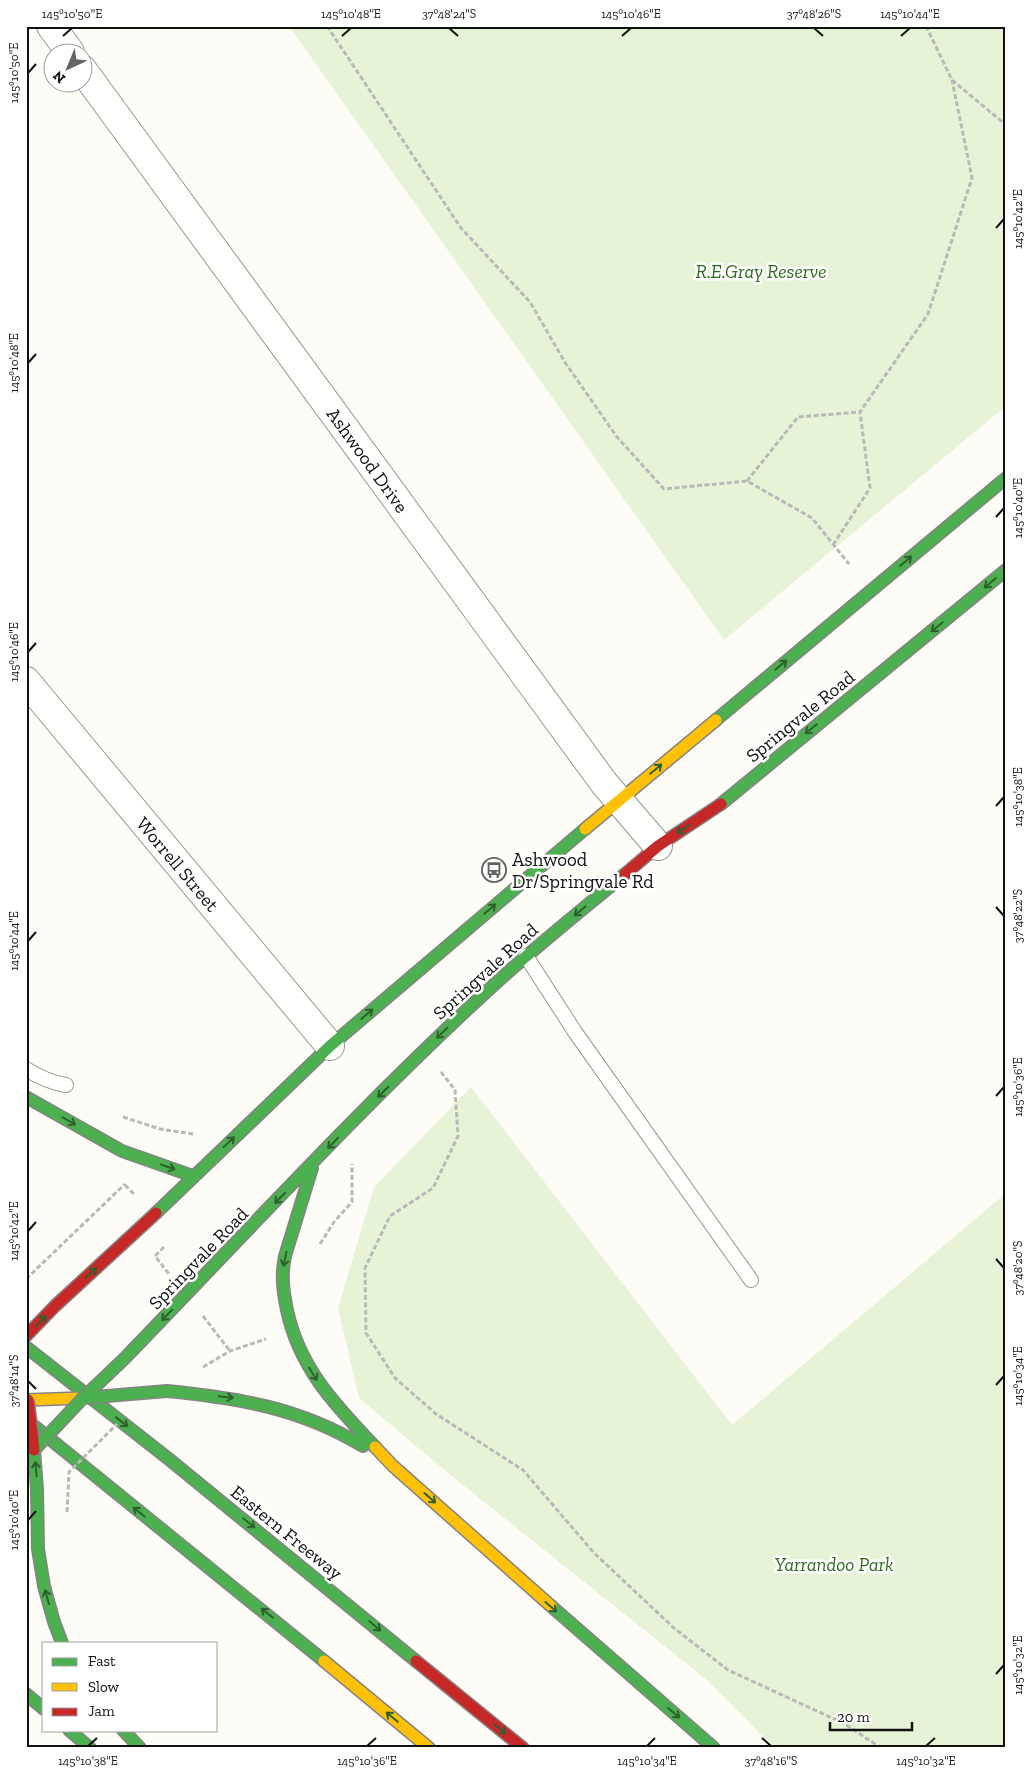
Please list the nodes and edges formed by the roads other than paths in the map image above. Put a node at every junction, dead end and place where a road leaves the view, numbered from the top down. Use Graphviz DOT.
graph roads {
  1 [pos="51,26"];
  2 [pos="63,42"];
  3 [pos="92,83"];
  4 [pos="1006,478"];
  5 [pos="1006,570"];
  6 [pos="26,682"];
  7 [pos="619,800"];
  8 [pos="658,846"];
  9 [pos="526,956"];
  10 [pos="330,1046"];
  11 [pos="26,1068"];
  12 [pos="66,1085"];
  13 [pos="26,1097"];
  14 [pos="314,1162"];
  15 [pos="193,1176"];
  16 [pos="751,1280"];
  17 [pos="26,1336"];
  18 [pos="26,1347"];
  19 [pos="27,1397"];
  20 [pos="83,1398"];
  21 [pos="26,1420"];
  22 [pos="34,1450"];
  23 [pos="393,1466"];
  24 [pos="62,1642"];
  25 [pos="26,1694"];
  26 [pos="42,1707"];
  27 [pos="71,1732"];
  28 [pos="125,1732"];
  29 [pos="90,1748"];
  30 [pos="140,1748"];
  31 [pos="429,1748"];
  32 [pos="523,1748"];
  33 [pos="714,1748"];
  1 -- 2 [label="street"];
  3 -- 7 [label="street, Ashwood Drive"];
  7 -- 4 [label="highway, one-way"];
  5 -- 8 [label="highway, Springvale Road, one-way"];
  6 -- 10 [label="street, Worrell Street"];
  7 -- 8 [label="street, Ashwood Drive"];
  10 -- 7 [label="highway, one-way"];
  8 -- 9 [label="highway, Springvale Road, one-way"];
  9 -- 14 [label="highway, Springvale Road, one-way"];
  9 -- 16 [label="lane"];
  15 -- 10 [label="highway, one-way"];
  11 -- 12 [label="lane"];
  13 -- 15 [label="highway, one-way"];
  14 -- 20 [label="highway, Springvale Road, one-way, bridge"];
  14 -- 23 [label="highway, one-way"];
  17 -- 15 [label="highway, one-way"];
  18 -- 32 [label="highway, Eastern Freeway, one-way"];
  19 -- 20 [label="highway"];
  19 -- 22 [label="highway, bridge"];
  20 -- 22 [label="highway, Springvale Road, bridge"];
  20 -- 23 [label="highway, one-way, bridge"];
  31 -- 21 [label="highway, one-way"];
  24 -- 22 [label="highway, one-way"];
  23 -- 33 [label="highway, one-way"];
  25 -- 26 [label="highway"];
  27 -- 29 [label="highway"];
  28 -- 30 [label="highway"];
}
